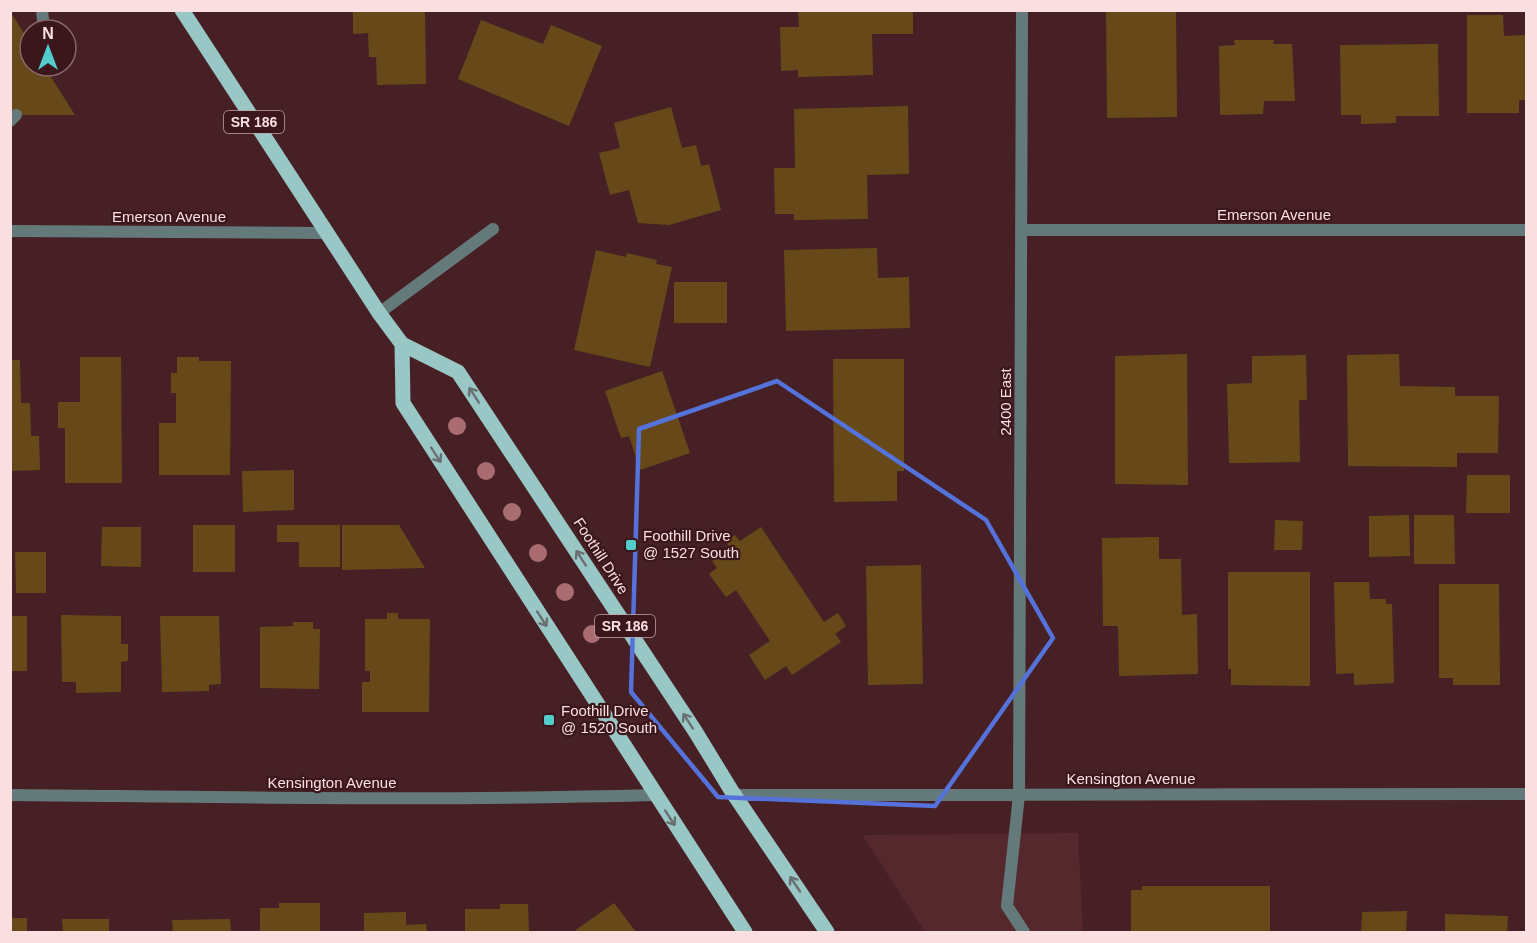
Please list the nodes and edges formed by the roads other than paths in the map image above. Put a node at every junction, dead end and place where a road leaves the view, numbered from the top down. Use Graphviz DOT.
graph roads {
  1 [pos="182,10"];
  2 [pos="1022,10"];
  3 [pos="493,229"];
  4 [pos="1021,230"];
  5 [pos="1527,230"];
  6 [pos="10,231"];
  7 [pos="327,233"];
  8 [pos="379,313"];
  9 [pos="402,344"];
  10 [pos="1527,794"];
  11 [pos="10,795"];
  12 [pos="654,795"];
  13 [pos="735,795"];
  14 [pos="1019,795"];
  15 [pos="745,933"];
  16 [pos="827,933"];
  17 [pos="1024,933"];
  1 -- 7 [label="main road, Foothill Drive / SR 186"];
  2 -- 4 [label="street, 2400 East"];
  3 -- 8 [label="street"];
  4 -- 5 [label="street, Emerson Avenue"];
  4 -- 14 [label="street, 2400 East"];
  6 -- 7 [label="street, Emerson Avenue"];
  7 -- 8 [label="main road, Foothill Drive / SR 186"];
  8 -- 9 [label="main road, Foothill Drive / SR 186"];
  9 -- 12 [label="main road, one-way"];
  13 -- 9 [label="main road, Foothill Drive / SR 186, one-way"];
  10 -- 14 [label="street, Kensington Avenue"];
  11 -- 12 [label="street, Kensington Avenue"];
  12 -- 15 [label="main road, one-way"];
  13 -- 14 [label="street, Kensington Avenue"];
  16 -- 13 [label="main road, Foothill Drive / SR 186, one-way"];
  14 -- 17 [label="street, 2400 East"];
}
